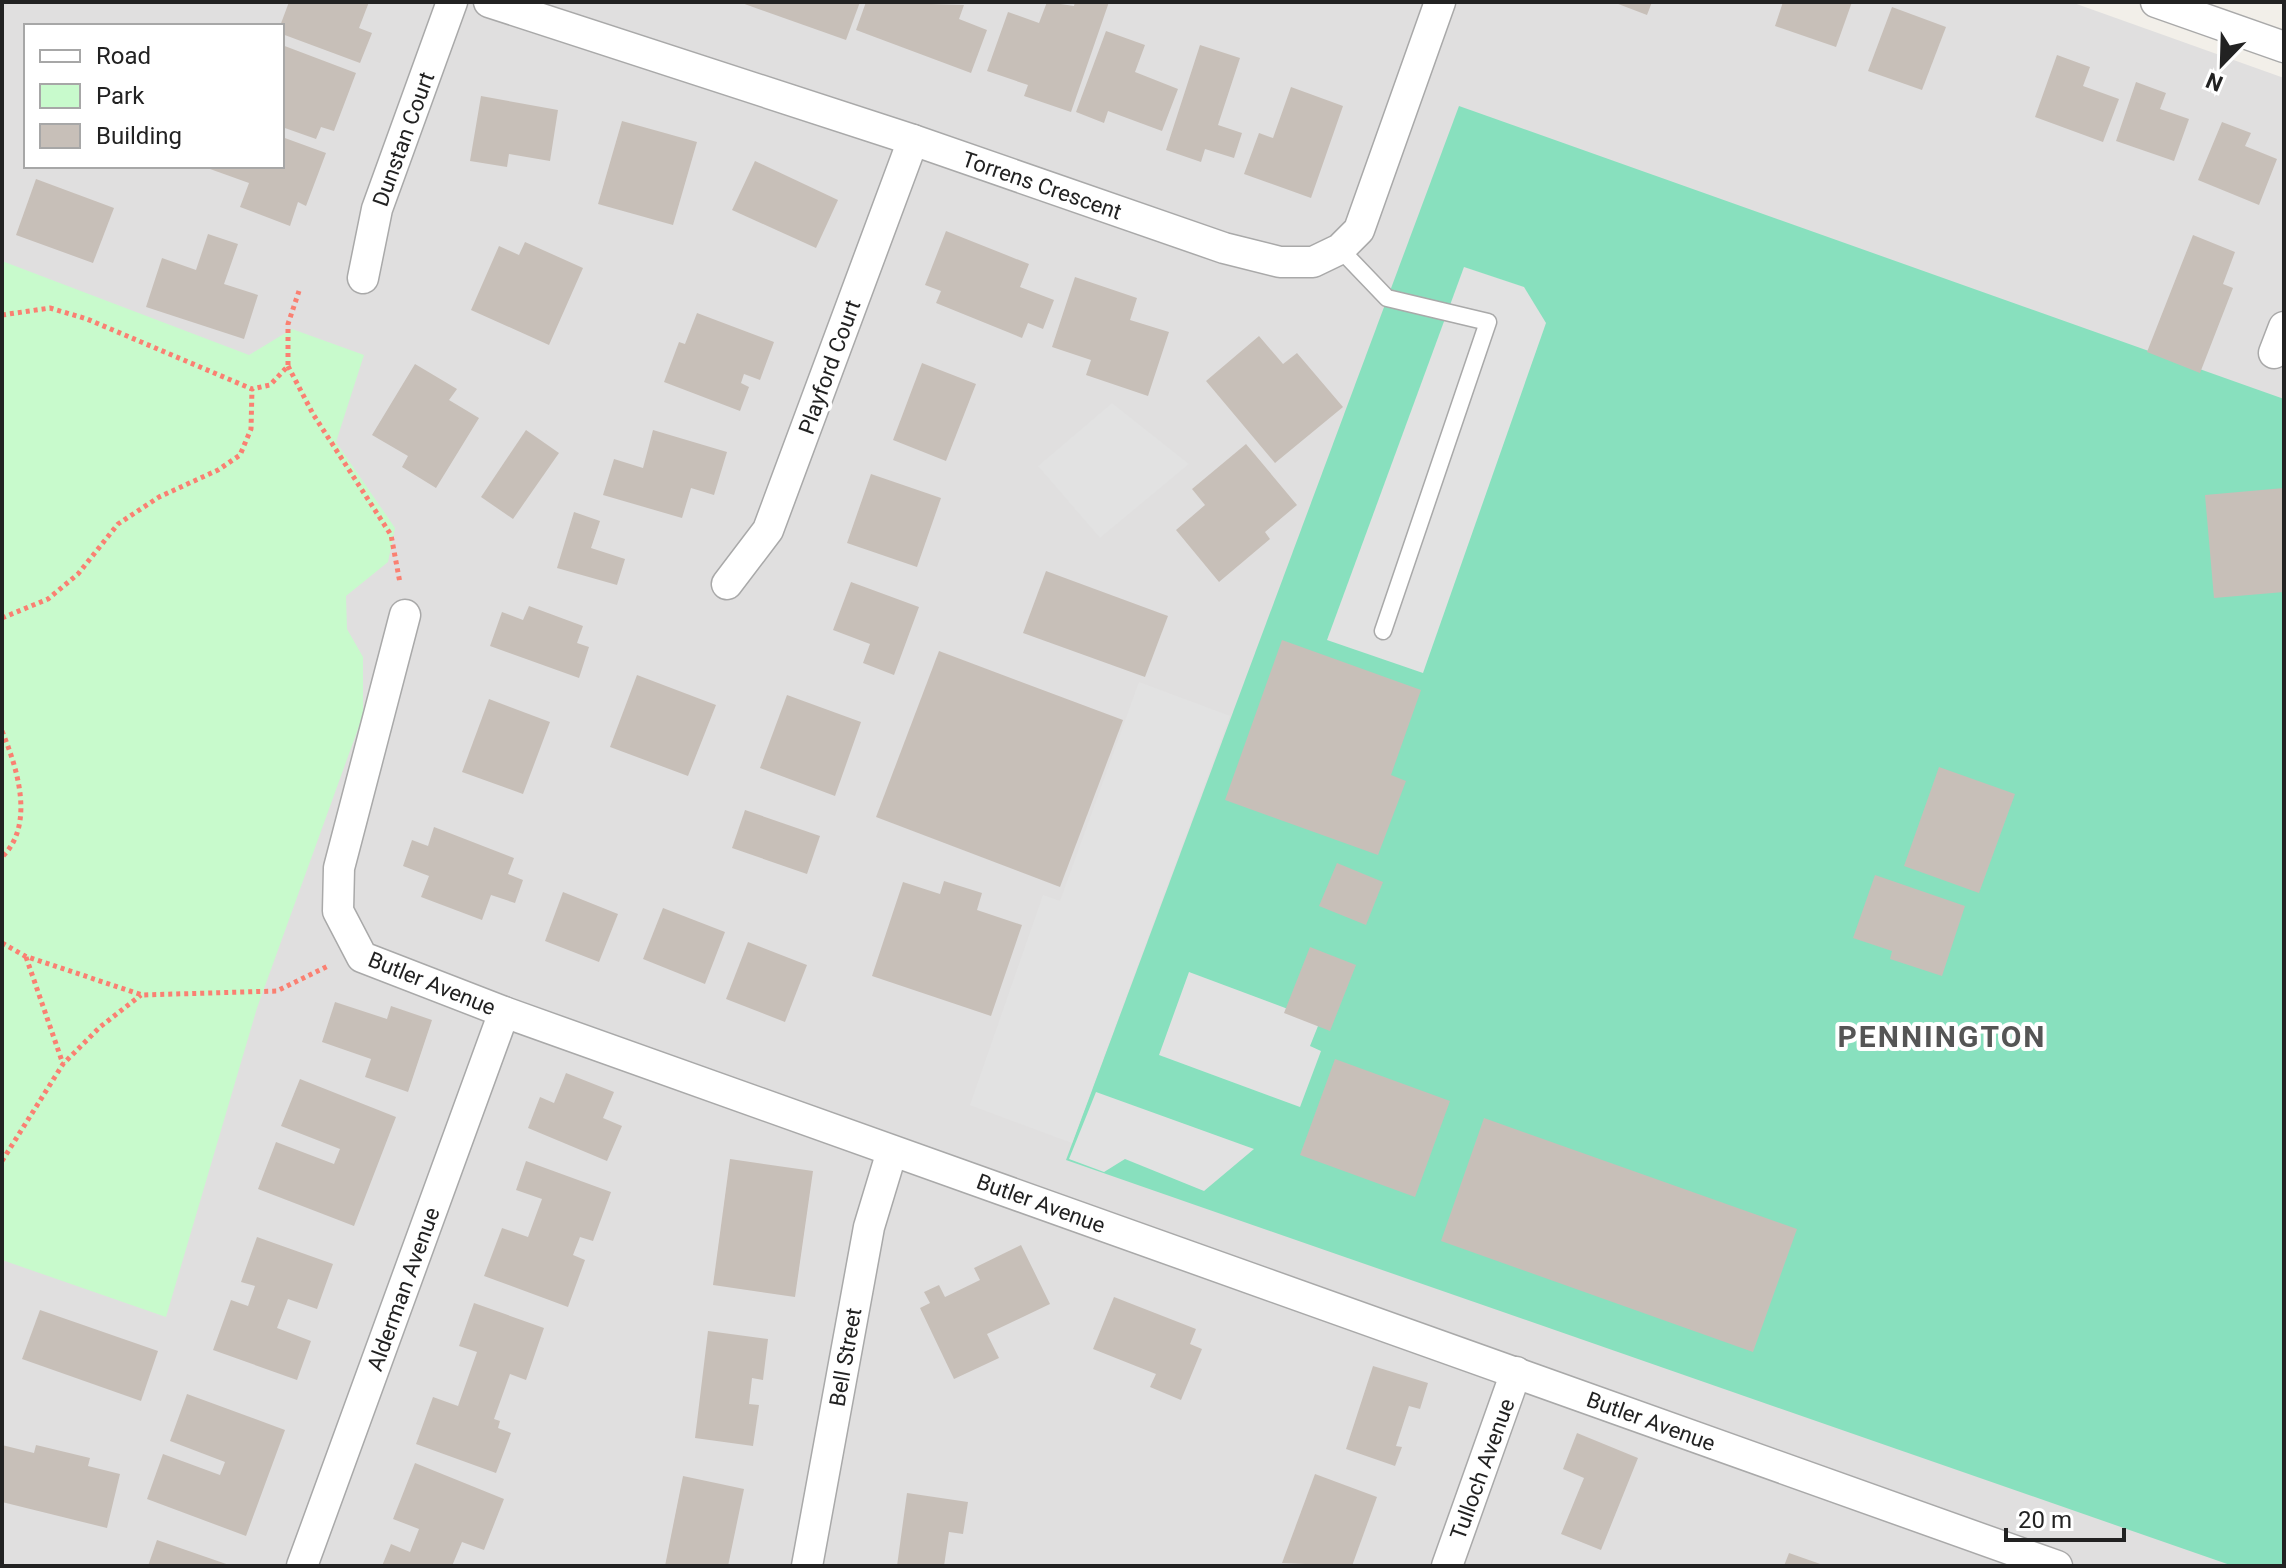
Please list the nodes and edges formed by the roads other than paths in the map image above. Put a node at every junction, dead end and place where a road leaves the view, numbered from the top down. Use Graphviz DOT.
graph roads {
  1 [pos="452,2"];
  2 [pos="489,2"];
  3 [pos="1440,2"];
  4 [pos="2156,2"];
  5 [pos="2284,47"];
  6 [pos="913,140"];
  7 [pos="1340,249"];
  8 [pos="363,278"];
  9 [pos="727,584"];
  10 [pos="405,615"];
  11 [pos="1383,631"];
  12 [pos="504,1012"];
  13 [pos="892,1151"];
  14 [pos="1516,1372"];
  15 [pos="302,1566"];
  16 [pos="807,1566"];
  17 [pos="1447,1566"];
  18 [pos="2057,1566"];
  1 -- 8 [label="street, Dunstan Court"];
  2 -- 6 [label="street, Torrens Crescent"];
  3 -- 7 [label="street"];
  4 -- 5 [label="street"];
  6 -- 7 [label="street, Torrens Crescent"];
  6 -- 9 [label="street, Playford Court"];
  7 -- 11 [label="lane"];
  10 -- 12 [label="street, Butler Avenue"];
  12 -- 13 [label="street, Butler Avenue"];
  12 -- 15 [label="street, Alderman Avenue"];
  13 -- 14 [label="street, Butler Avenue"];
  13 -- 16 [label="street, Bell Street"];
  14 -- 17 [label="street, Tulloch Avenue"];
  14 -- 18 [label="street, Butler Avenue"];
}
